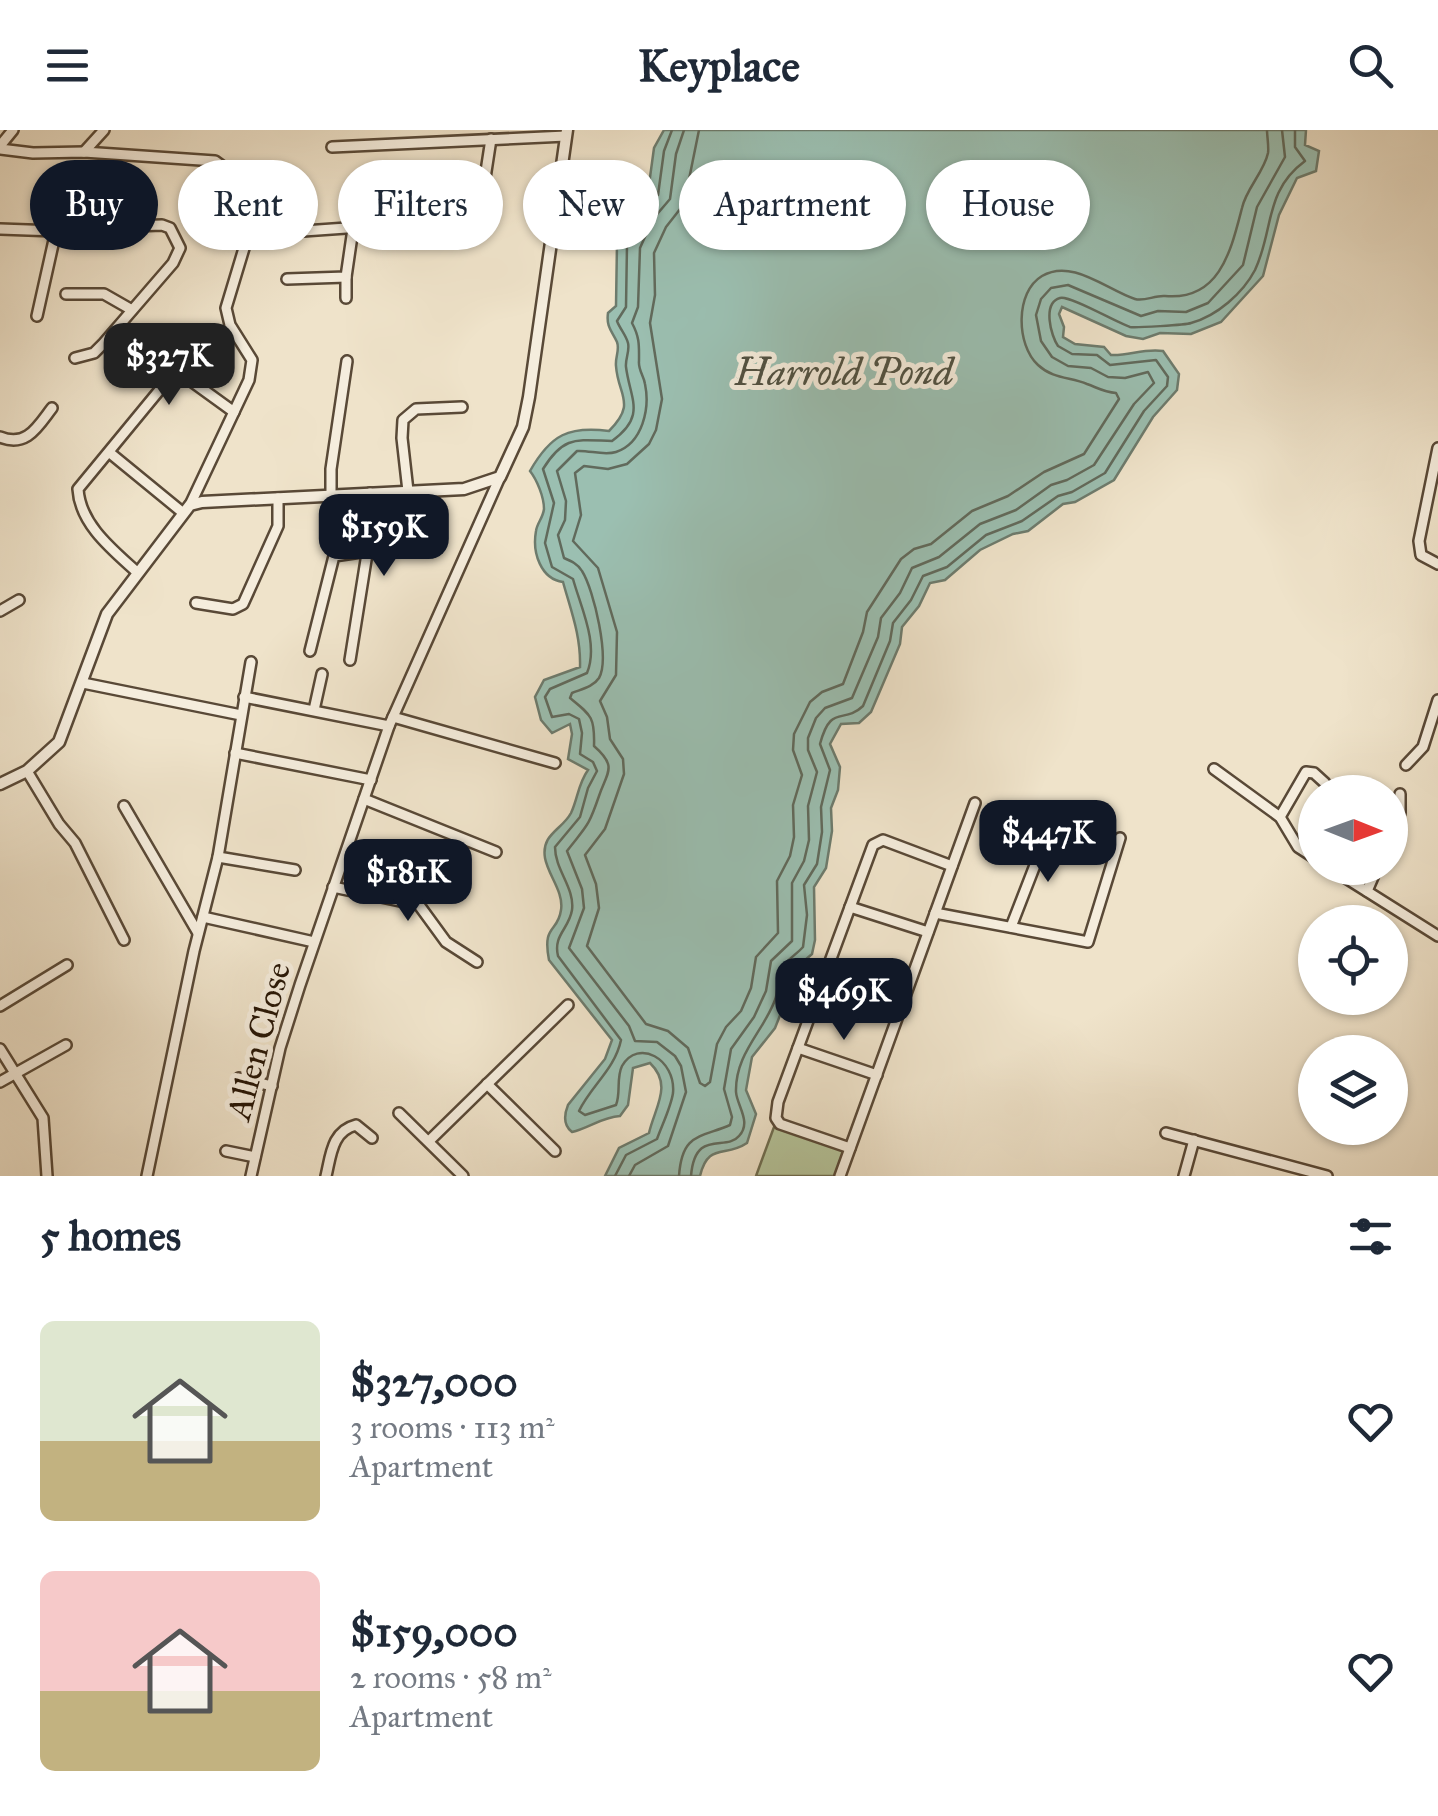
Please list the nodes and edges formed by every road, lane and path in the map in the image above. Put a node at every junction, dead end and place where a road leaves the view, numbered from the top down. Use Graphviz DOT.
graph roads {
  1 [pos="13,130"];
  2 [pos="104,130"];
  3 [pos="566,133"];
  4 [pos="491,140"];
  5 [pos="0,147"];
  6 [pos="332,147"];
  7 [pos="84,152"];
  8 [pos="200,160"];
  9 [pos="488,160"];
  10 [pos="158,225"];
  11 [pos="30,229"];
  12 [pos="0,230"];
  13 [pos="0,240"];
  14 [pos="52,250"];
  15 [pos="243,250"];
  16 [pos="350,250"];
  17 [pos="346,277"];
  18 [pos="288,279"];
  19 [pos="66,294"];
  20 [pos="346,298"];
  21 [pos="132,310"];
  22 [pos="37,316"];
  23 [pos="75,358"];
  24 [pos="347,361"];
  25 [pos="462,407"];
  26 [pos="52,408"];
  27 [pos="234,412"];
  28 [pos="0,438"];
  29 [pos="1438,448"];
  30 [pos="110,452"];
  31 [pos="500,477"];
  32 [pos="408,492"];
  33 [pos="370,494"];
  34 [pos="331,495"];
  35 [pos="278,498"];
  36 [pos="186,508"];
  37 [pos="368,551"];
  38 [pos="1438,564"];
  39 [pos="138,573"];
  40 [pos="19,600"];
  41 [pos="196,604"];
  42 [pos="0,611"];
  43 [pos="310,651"];
  44 [pos="350,660"];
  45 [pos="251,662"];
  46 [pos="322,674"];
  47 [pos="82,683"];
  48 [pos="244,698"];
  49 [pos="1438,700"];
  50 [pos="314,710"];
  51 [pos="241,715"];
  52 [pos="391,722"];
  53 [pos="234,754"];
  54 [pos="555,762"];
  55 [pos="1406,765"];
  56 [pos="1214,768"];
  57 [pos="27,770"];
  58 [pos="371,780"];
  59 [pos="0,784"];
  60 [pos="1298,786"];
  61 [pos="364,799"];
  62 [pos="975,803"];
  63 [pos="124,806"];
  64 [pos="1280,817"];
  65 [pos="1049,829"];
  66 [pos="1120,838"];
  67 [pos="1298,847"];
  68 [pos="496,852"];
  69 [pos="218,857"];
  70 [pos="952,866"];
  71 [pos="295,870"];
  72 [pos="1359,885"];
  73 [pos="1369,885"];
  74 [pos="333,887"];
  75 [pos="1367,890"];
  76 [pos="850,907"];
  77 [pos="935,914"];
  78 [pos="202,917"];
  79 [pos="1011,928"];
  80 [pos="928,932"];
  81 [pos="198,933"];
  82 [pos="1438,936"];
  83 [pos="124,940"];
  84 [pos="314,942"];
  85 [pos="477,962"];
  86 [pos="67,965"];
  87 [pos="824,976"];
  88 [pos="902,1004"];
  89 [pos="568,1005"];
  90 [pos="0,1006"];
  91 [pos="66,1046"];
  92 [pos="798,1048"];
  93 [pos="0,1049"];
  94 [pos="14,1074"];
  95 [pos="876,1075"];
  96 [pos="238,1078"];
  97 [pos="0,1082"];
  98 [pos="488,1084"];
  99 [pos="272,1086"];
  100 [pos="399,1112"];
  101 [pos="1166,1133"];
  102 [pos="372,1138"];
  103 [pos="1194,1140"];
  104 [pos="428,1141"];
  105 [pos="850,1148"];
  106 [pos="226,1151"];
  107 [pos="555,1152"];
  108 [pos="255,1157"];
  109 [pos="48,1176"];
  110 [pos="147,1176"];
  111 [pos="251,1176"];
  112 [pos="326,1176"];
  113 [pos="464,1176"];
  114 [pos="840,1176"];
  115 [pos="1184,1176"];
  116 [pos="1326,1176"];
  1 -- 5 [label="street"];
  2 -- 7 [label="street"];
  3 -- 4 [label="street"];
  3 -- 31 [label="street"];
  4 -- 6 [label="street"];
  4 -- 9 [label="street"];
  5 -- 7 [label="street"];
  7 -- 8 [label="street"];
  10 -- 21 [label="street"];
  11 -- 12 [label="street"];
  12 -- 13 [label="street"];
  14 -- 22 [label="street"];
  15 -- 27 [label="street"];
  16 -- 17 [label="street"];
  17 -- 18 [label="street"];
  17 -- 20 [label="street"];
  19 -- 21 [label="street"];
  21 -- 23 [label="street"];
  24 -- 34 [label="street"];
  25 -- 32 [label="street"];
  26 -- 28 [label="street"];
  27 -- 30 [label="street"];
  27 -- 36 [label="street"];
  29 -- 38 [label="street"];
  30 -- 36 [label="street"];
  30 -- 39 [label="street"];
  31 -- 32 [label="street"];
  31 -- 52 [label="street, Allen Close"];
  32 -- 33 [label="street"];
  33 -- 34 [label="street"];
  33 -- 37 [label="street"];
  34 -- 35 [label="street"];
  35 -- 36 [label="street"];
  35 -- 41 [label="street"];
  36 -- 39 [label="street"];
  37 -- 43 [label="street"];
  37 -- 44 [label="street"];
  39 -- 47 [label="street"];
  40 -- 42 [label="street"];
  45 -- 48 [label="street"];
  46 -- 50 [label="street"];
  47 -- 51 [label="street"];
  47 -- 57 [label="street"];
  48 -- 50 [label="street"];
  48 -- 51 [label="street"];
  49 -- 55 [label="street"];
  50 -- 52 [label="street"];
  51 -- 53 [label="street"];
  52 -- 54 [label="street"];
  52 -- 58 [label="street, Allen Close"];
  53 -- 58 [label="street"];
  53 -- 69 [label="street"];
  56 -- 64 [label="street"];
  57 -- 59 [label="street"];
  57 -- 83 [label="street"];
  58 -- 61 [label="street, Allen Close"];
  60 -- 64 [label="street"];
  61 -- 68 [label="street"];
  61 -- 74 [label="street, Allen Close"];
  62 -- 70 [label="street"];
  63 -- 81 [label="street"];
  64 -- 67 [label="street"];
  65 -- 79 [label="street"];
  66 -- 79 [label="street"];
  69 -- 71 [label="street"];
  69 -- 78 [label="street"];
  70 -- 76 [label="street"];
  70 -- 77 [label="street"];
  72 -- 75 [label="street"];
  73 -- 75 [label="street"];
  74 -- 84 [label="street, Allen Close"];
  74 -- 85 [label="street"];
  75 -- 82 [label="street"];
  76 -- 80 [label="street"];
  76 -- 87 [label="street"];
  77 -- 79 [label="street"];
  77 -- 80 [label="street"];
  78 -- 81 [label="street"];
  78 -- 84 [label="street"];
  80 -- 88 [label="street"];
  81 -- 110 [label="street"];
  84 -- 99 [label="street, Allen Close"];
  86 -- 90 [label="street"];
  87 -- 88 [label="street"];
  87 -- 92 [label="street"];
  88 -- 95 [label="street"];
  89 -- 98 [label="street"];
  91 -- 94 [label="street"];
  92 -- 95 [label="street"];
  92 -- 105 [label="street"];
  93 -- 94 [label="street"];
  94 -- 97 [label="street"];
  94 -- 109 [label="street"];
  95 -- 105 [label="street"];
  96 -- 99 [label="street"];
  98 -- 104 [label="street"];
  98 -- 107 [label="street"];
  99 -- 108 [label="street, Allen Close"];
  100 -- 104 [label="street"];
  101 -- 103 [label="street"];
  102 -- 112 [label="street"];
  103 -- 115 [label="street"];
  103 -- 116 [label="street"];
  104 -- 113 [label="street"];
  105 -- 114 [label="street"];
  106 -- 108 [label="street"];
  108 -- 111 [label="street, Allen Close"];
}
